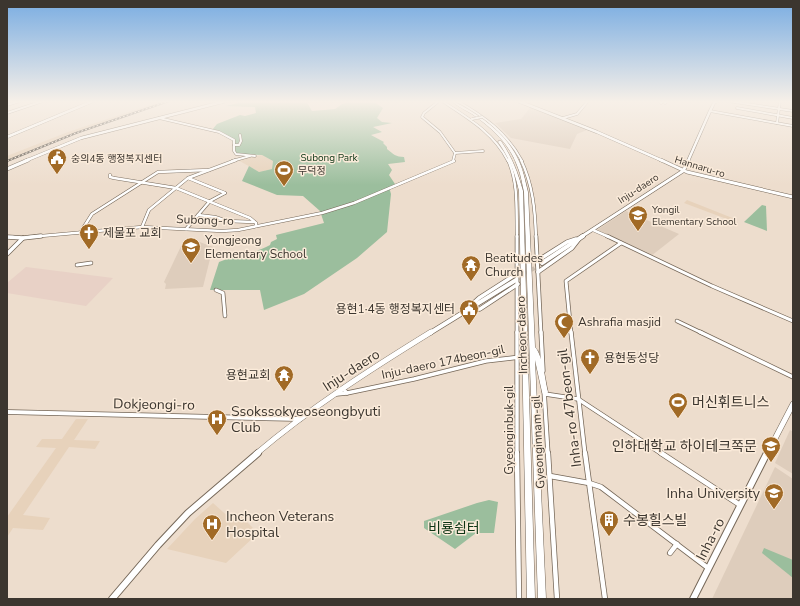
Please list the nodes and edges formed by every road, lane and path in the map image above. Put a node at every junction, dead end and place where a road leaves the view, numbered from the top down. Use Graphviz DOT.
graph roads {
  1 [pos="25,129"];
  2 [pos="115,129"];
  3 [pos="206,129"];
  4 [pos="437,129"];
  5 [pos="485,129"];
  6 [pos="489,129"];
  7 [pos="493,129"];
  8 [pos="498,129"];
  9 [pos="588,129"];
  10 [pos="702,129"];
  11 [pos="240,135"];
  12 [pos="7,137"];
  13 [pos="234,145"];
  14 [pos="483,151"];
  15 [pos="455,153"];
  16 [pos="250,156"];
  17 [pos="255,156"];
  18 [pos="7,168"];
  19 [pos="208,170"];
  20 [pos="682,171"];
  21 [pos="110,176"];
  22 [pos="188,178"];
  23 [pos="141,182"];
  24 [pos="176,188"];
  25 [pos="793,197"];
  26 [pos="210,201"];
  27 [pos="198,215"];
  28 [pos="255,222"];
  29 [pos="256,226"];
  30 [pos="142,227"];
  31 [pos="186,229"];
  32 [pos="593,230"];
  33 [pos="80,233"];
  34 [pos="7,237"];
  35 [pos="23,238"];
  36 [pos="579,239"];
  37 [pos="621,243"];
  38 [pos="7,254"];
  39 [pos="537,261"];
  40 [pos="91,262"];
  41 [pos="542,263"];
  42 [pos="77,265"];
  43 [pos="538,272"];
  44 [pos="518,273"];
  45 [pos="516,280"];
  46 [pos="518,284"];
  47 [pos="216,290"];
  48 [pos="465,312"];
  49 [pos="226,316"];
  50 [pos="677,320"];
  51 [pos="793,321"];
  52 [pos="532,346"];
  53 [pos="518,357"];
  54 [pos="793,377"];
  55 [pos="346,390"];
  56 [pos="545,393"];
  57 [pos="578,399"];
  58 [pos="793,404"];
  59 [pos="7,412"];
  60 [pos="300,419"];
  61 [pos="550,476"];
  62 [pos="589,483"];
  63 [pos="740,505"];
  64 [pos="677,544"];
  65 [pos="670,554"];
  66 [pos="708,568"];
  67 [pos="112,599"];
  68 [pos="519,599"];
  69 [pos="531,599"];
  70 [pos="542,599"];
  71 [pos="557,599"];
  72 [pos="605,599"];
  73 [pos="694,599"];
  1 -- 12 [label="main road"];
  2 -- 18 [label="main road"];
  3 -- 13 [label="street"];
  4 -- 15 [label="street"];
  5 -- 44 [label="street, Gyeonginbuk-gil"];
  6 -- 69 [label="highway, Incheon-daero"];
  7 -- 52 [label="highway, Incheon-daero"];
  8 -- 39 [label="street, Gyeonginnam-gil"];
  9 -- 20 [label="main road, Hannaru-ro"];
  10 -- 20 [label="main road, Inju-daero"];
  11 -- 13 [label="street"];
  13 -- 16 [label="street"];
  14 -- 15 [label="street"];
  15 -- 29 [label="street, Subong-ro"];
  16 -- 17 [label="street"];
  16 -- 19 [label="street"];
  19 -- 22 [label="street"];
  19 -- 23 [label="street"];
  20 -- 25 [label="main road, Hannaru-ro"];
  20 -- 32 [label="main road, Inju-daero"];
  21 -- 23 [label="street"];
  22 -- 24 [label="street"];
  22 -- 26 [label="street"];
  23 -- 24 [label="street"];
  23 -- 33 [label="street"];
  24 -- 26 [label="street"];
  24 -- 30 [label="street"];
  26 -- 27 [label="street"];
  26 -- 28 [label="street"];
  27 -- 28 [label="street"];
  27 -- 31 [label="street"];
  28 -- 29 [label="street"];
  29 -- 31 [label="street, Subong-ro"];
  30 -- 31 [label="street, Subong-ro"];
  30 -- 33 [label="street, Subong-ro"];
  32 -- 36 [label="main road, Inju-daero"];
  32 -- 37 [label="street"];
  33 -- 35 [label="street, Subong-ro"];
  34 -- 35 [label="street, Subong-ro"];
  35 -- 38 [label="street"];
  36 -- 39 [label="street"];
  36 -- 41 [label="main road, Inju-daero"];
  36 -- 43 [label="street"];
  37 -- 51 [label="street"];
  37 -- 57 [label="street, Inha-ro 47beon-gil"];
  39 -- 43 [label="street, Gyeonginnam-gil"];
  40 -- 42 [label="street"];
  43 -- 56 [label="street, Gyeonginnam-gil"];
  44 -- 46 [label="street, Gyeonginbuk-gil"];
  44 -- 48 [label="street"];
  45 -- 48 [label="main road, Inju-daero"];
  46 -- 48 [label="street"];
  46 -- 53 [label="street, Gyeonginbuk-gil"];
  47 -- 49 [label="street"];
  48 -- 55 [label="main road, Inju-daero"];
  50 -- 54 [label="street"];
  52 -- 56 [label="highway"];
  52 -- 70 [label="highway, Incheon-daero"];
  53 -- 55 [label="street, Inju-daero 174beon-gil"];
  53 -- 68 [label="street, Gyeonginbuk-gil"];
  55 -- 60 [label="main road, Inju-daero"];
  56 -- 57 [label="street"];
  56 -- 61 [label="street, Gyeonginnam-gil"];
  57 -- 62 [label="street, Inha-ro 47beon-gil"];
  57 -- 63 [label="street"];
  58 -- 63 [label="main road, Inha-ro"];
  59 -- 60 [label="street, Dokjeongi-ro"];
  60 -- 67 [label="main road, Inju-daero"];
  61 -- 62 [label="street"];
  61 -- 71 [label="street, Gyeonginnam-gil"];
  62 -- 64 [label="street"];
  62 -- 72 [label="street, Inha-ro 47beon-gil"];
  63 -- 66 [label="main road, Inha-ro"];
  64 -- 65 [label="street"];
  64 -- 66 [label="street"];
  66 -- 73 [label="main road, Inha-ro"];
}
